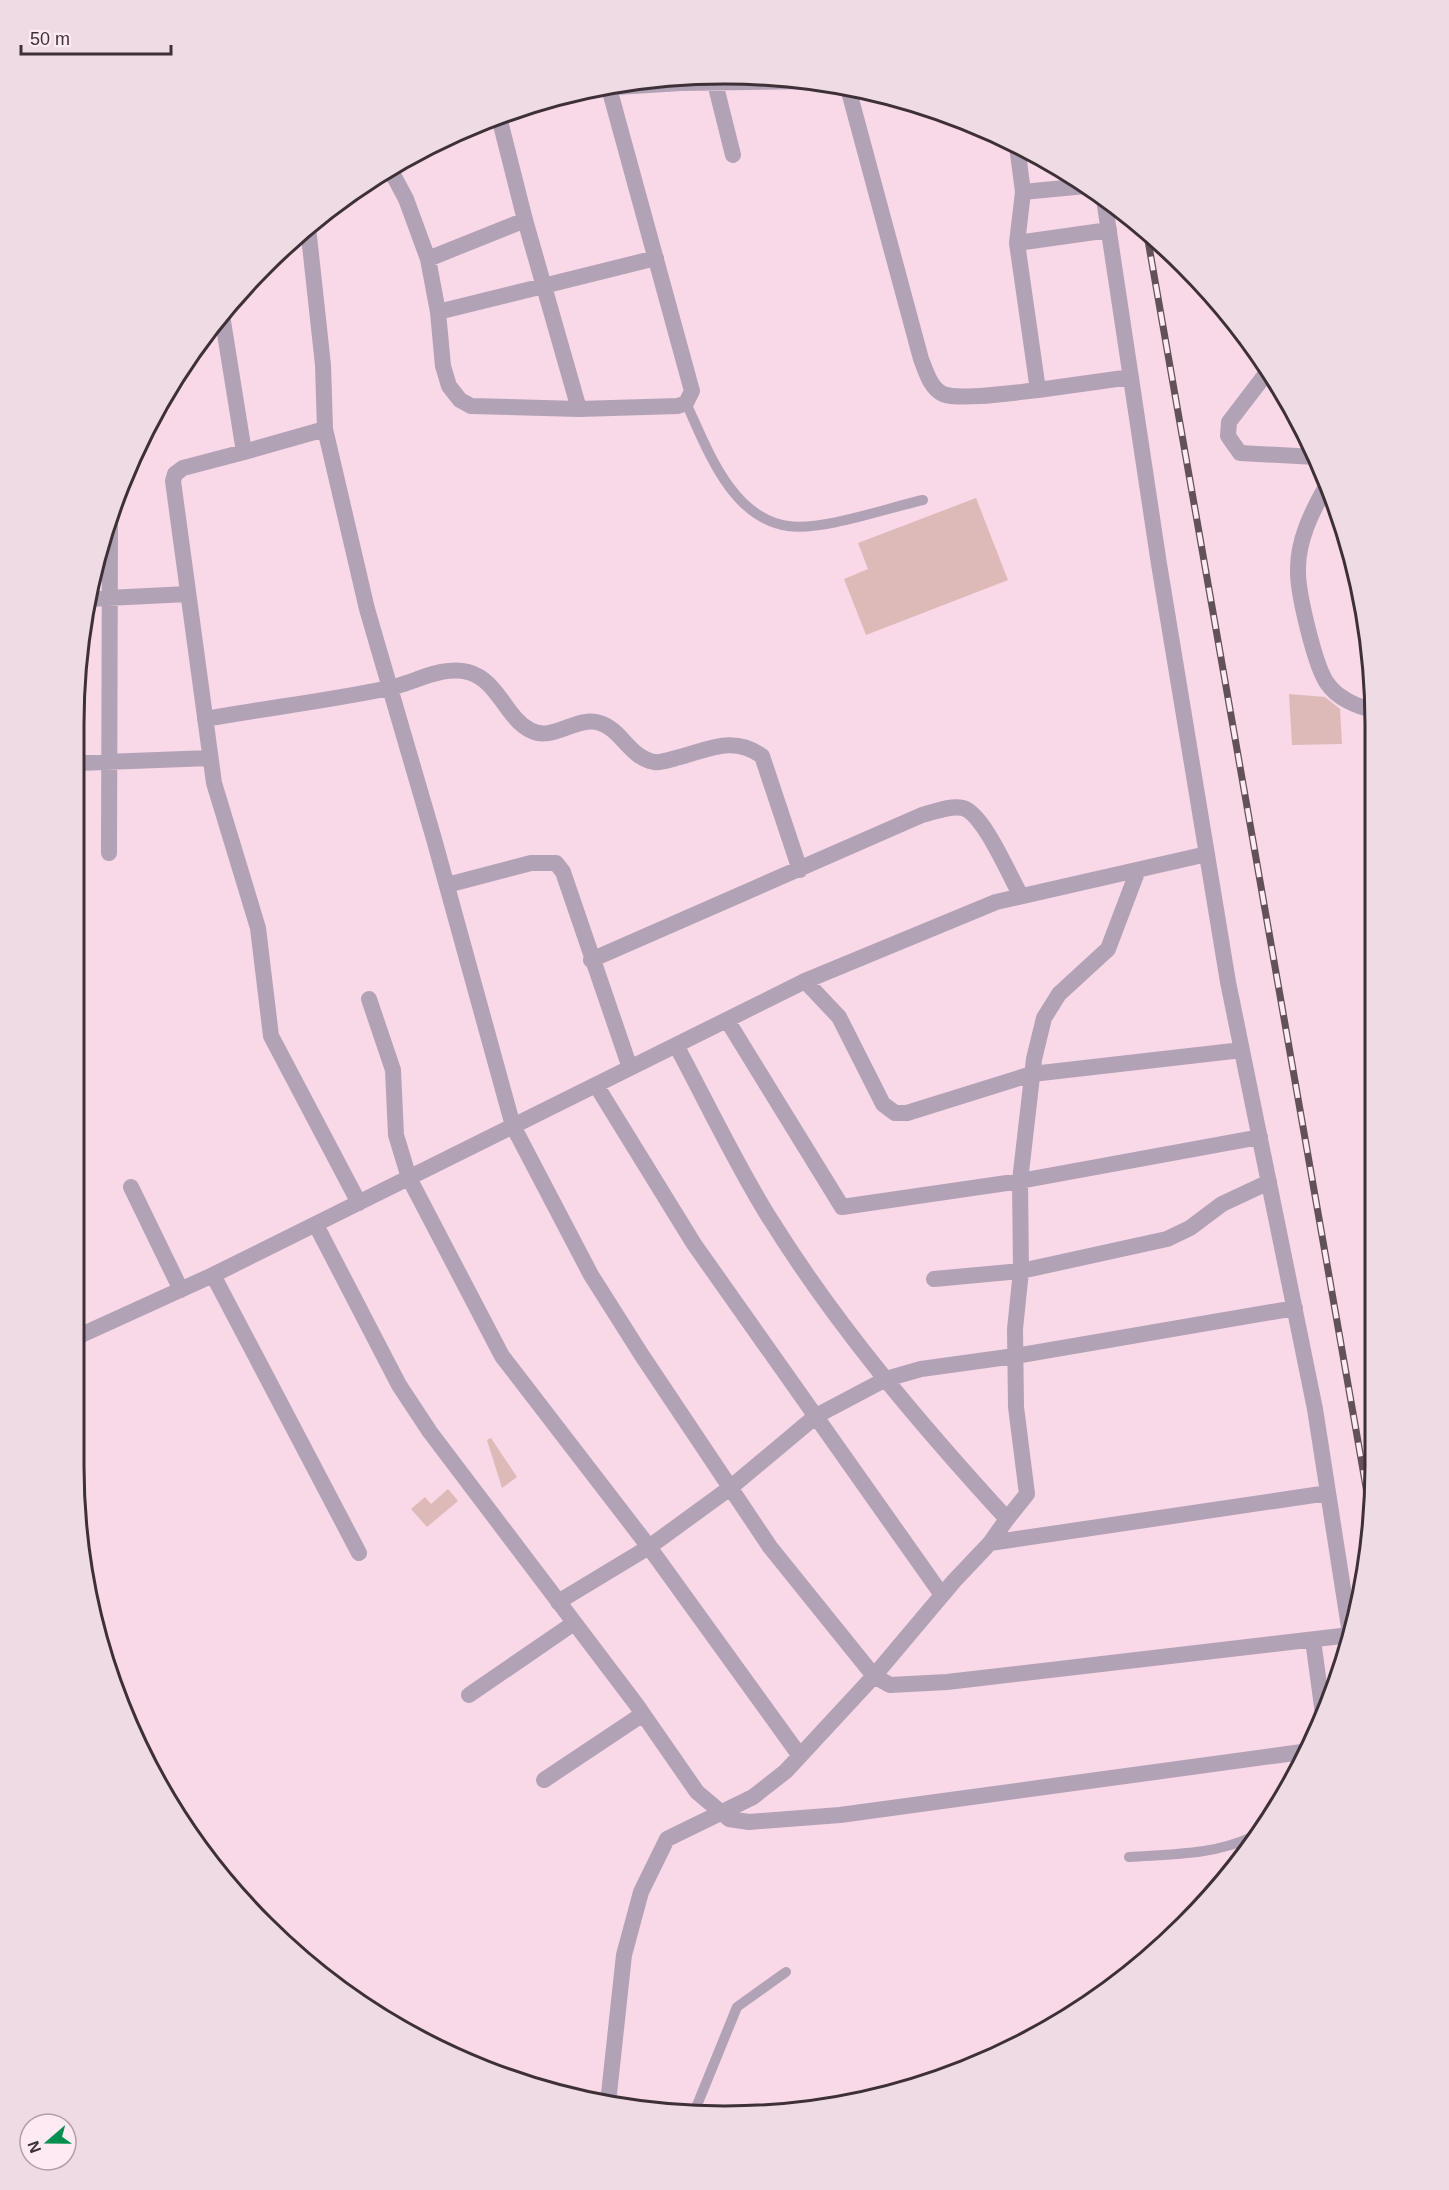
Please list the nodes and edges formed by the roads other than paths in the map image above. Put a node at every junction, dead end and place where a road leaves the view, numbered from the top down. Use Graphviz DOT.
graph roads {
  1 [pos="715,84"];
  2 [pos="607,95"];
  3 [pos="850,96"];
  4 [pos="501,125"];
  5 [pos="733,155"];
  6 [pos="1018,156"];
  7 [pos="394,176"];
  8 [pos="1072,187"];
  9 [pos="1023,192"];
  10 [pos="1106,210"];
  11 [pos="525,220"];
  12 [pos="1109,230"];
  13 [pos="309,237"];
  14 [pos="1017,243"];
  15 [pos="656,258"];
  16 [pos="428,259"];
  17 [pos="544,287"];
  18 [pos="438,312"];
  19 [pos="224,326"];
  20 [pos="1131,377"];
  21 [pos="1263,378"];
  22 [pos="1038,390"];
  23 [pos="686,403"];
  24 [pos="579,409"];
  25 [pos="325,429"];
  26 [pos="244,452"];
  27 [pos="1306,456"];
  28 [pos="1322,494"];
  29 [pos="923,500"];
  30 [pos="110,547"];
  31 [pos="188,594"];
  32 [pos="109,598"];
  33 [pos="96,599"];
  34 [pos="390,688"];
  35 [pos="1365,707"];
  36 [pos="205,719"];
  37 [pos="210,758"];
  38 [pos="108,762"];
  39 [pos="84,763"];
  40 [pos="109,853"];
  41 [pos="1207,854"];
  42 [pos="800,870"];
  43 [pos="1138,870"];
  44 [pos="447,885"];
  45 [pos="1021,896"];
  46 [pos="591,960"];
  47 [pos="805,981"];
  48 [pos="369,999"];
  49 [pos="727,1020"];
  50 [pos="676,1045"];
  51 [pos="1242,1050"];
  52 [pos="630,1068"];
  53 [pos="1032,1074"];
  54 [pos="596,1085"];
  55 [pos="513,1126"];
  56 [pos="1260,1137"];
  57 [pos="409,1178"];
  58 [pos="1020,1181"];
  59 [pos="1269,1182"];
  60 [pos="131,1187"];
  61 [pos="359,1203"];
  62 [pos="316,1225"];
  63 [pos="1021,1271"];
  64 [pos="213,1275"];
  65 [pos="934,1279"];
  66 [pos="181,1290"];
  67 [pos="1294,1308"];
  68 [pos="84,1334"];
  69 [pos="1015,1356"];
  70 [pos="886,1379"];
  71 [pos="816,1416"];
  72 [pos="730,1488"];
  73 [pos="1328,1493"];
  74 [pos="1007,1519"];
  75 [pos="990,1544"];
  76 [pos="649,1547"];
  77 [pos="359,1553"];
  78 [pos="942,1595"];
  79 [pos="558,1602"];
  80 [pos="1347,1614"];
  81 [pos="574,1623"];
  82 [pos="1341,1639"];
  83 [pos="1313,1640"];
  84 [pos="874,1676"];
  85 [pos="469,1695"];
  86 [pos="1321,1698"];
  87 [pos="643,1714"];
  88 [pos="1296,1754"];
  89 [pos="800,1756"];
  90 [pos="544,1780"];
  91 [pos="719,1813"];
  92 [pos="1243,1841"];
  93 [pos="1129,1857"];
  94 [pos="786,1972"];
  95 [pos="609,2096"];
  96 [pos="697,2105"];
  1 -- 5 [label="street"];
  2 -- 15 [label="street"];
  3 -- 22 [label="street"];
  4 -- 11 [label="street"];
  6 -- 9 [label="street"];
  7 -- 16 [label="street"];
  8 -- 9 [label="street"];
  9 -- 14 [label="street"];
  10 -- 12 [label="street"];
  11 -- 16 [label="street"];
  11 -- 17 [label="street"];
  12 -- 14 [label="street"];
  12 -- 20 [label="street"];
  13 -- 25 [label="street"];
  14 -- 22 [label="street"];
  15 -- 17 [label="street"];
  15 -- 23 [label="street"];
  16 -- 18 [label="street"];
  17 -- 18 [label="street"];
  17 -- 24 [label="street"];
  18 -- 24 [label="street"];
  19 -- 26 [label="street"];
  20 -- 22 [label="street"];
  20 -- 41 [label="street"];
  21 -- 27 [label="street"];
  23 -- 24 [label="street"];
  23 -- 29 [label="lane"];
  25 -- 26 [label="street"];
  25 -- 34 [label="street"];
  26 -- 31 [label="street"];
  28 -- 35 [label="street"];
  30 -- 32 [label="street"];
  31 -- 32 [label="street"];
  31 -- 36 [label="street"];
  32 -- 33 [label="street"];
  32 -- 38 [label="street"];
  34 -- 36 [label="street"];
  34 -- 42 [label="street"];
  34 -- 44 [label="street"];
  36 -- 37 [label="street"];
  37 -- 38 [label="street"];
  37 -- 61 [label="street"];
  38 -- 39 [label="street"];
  38 -- 40 [label="street"];
  41 -- 43 [label="street"];
  41 -- 51 [label="street"];
  42 -- 45 [label="street"];
  42 -- 46 [label="street"];
  43 -- 45 [label="street"];
  43 -- 53 [label="street"];
  44 -- 46 [label="street"];
  44 -- 55 [label="street"];
  45 -- 47 [label="street"];
  46 -- 52 [label="street"];
  47 -- 49 [label="street"];
  47 -- 53 [label="street"];
  48 -- 57 [label="street"];
  49 -- 50 [label="street"];
  49 -- 58 [label="street"];
  50 -- 52 [label="street"];
  50 -- 70 [label="street"];
  51 -- 53 [label="street"];
  51 -- 56 [label="street"];
  52 -- 54 [label="street"];
  53 -- 58 [label="street"];
  54 -- 55 [label="street"];
  54 -- 71 [label="street"];
  55 -- 57 [label="street"];
  55 -- 72 [label="street"];
  56 -- 58 [label="street"];
  56 -- 59 [label="street"];
  57 -- 61 [label="street"];
  57 -- 76 [label="street"];
  58 -- 63 [label="street"];
  59 -- 63 [label="street"];
  59 -- 67 [label="street"];
  60 -- 66 [label="street"];
  61 -- 62 [label="street"];
  62 -- 64 [label="street"];
  62 -- 79 [label="street"];
  63 -- 65 [label="street"];
  63 -- 69 [label="street"];
  64 -- 66 [label="street"];
  64 -- 77 [label="street"];
  66 -- 68 [label="street"];
  67 -- 69 [label="street"];
  67 -- 73 [label="street"];
  69 -- 70 [label="street"];
  69 -- 74 [label="street"];
  70 -- 71 [label="street"];
  70 -- 74 [label="street"];
  71 -- 72 [label="street"];
  71 -- 78 [label="street"];
  72 -- 76 [label="street"];
  72 -- 84 [label="street"];
  73 -- 75 [label="street"];
  73 -- 80 [label="street"];
  74 -- 75 [label="street"];
  75 -- 78 [label="street"];
  76 -- 79 [label="street"];
  76 -- 89 [label="street"];
  78 -- 84 [label="street"];
  79 -- 81 [label="street"];
  81 -- 85 [label="street"];
  81 -- 87 [label="street"];
  82 -- 83 [label="street"];
  83 -- 84 [label="street"];
  83 -- 86 [label="street"];
  84 -- 89 [label="street"];
  87 -- 90 [label="street"];
  87 -- 91 [label="street"];
  88 -- 91 [label="street"];
  89 -- 91 [label="street"];
  91 -- 95 [label="street"];
  92 -- 93 [label="lane"];
  94 -- 96 [label="lane"];
}
